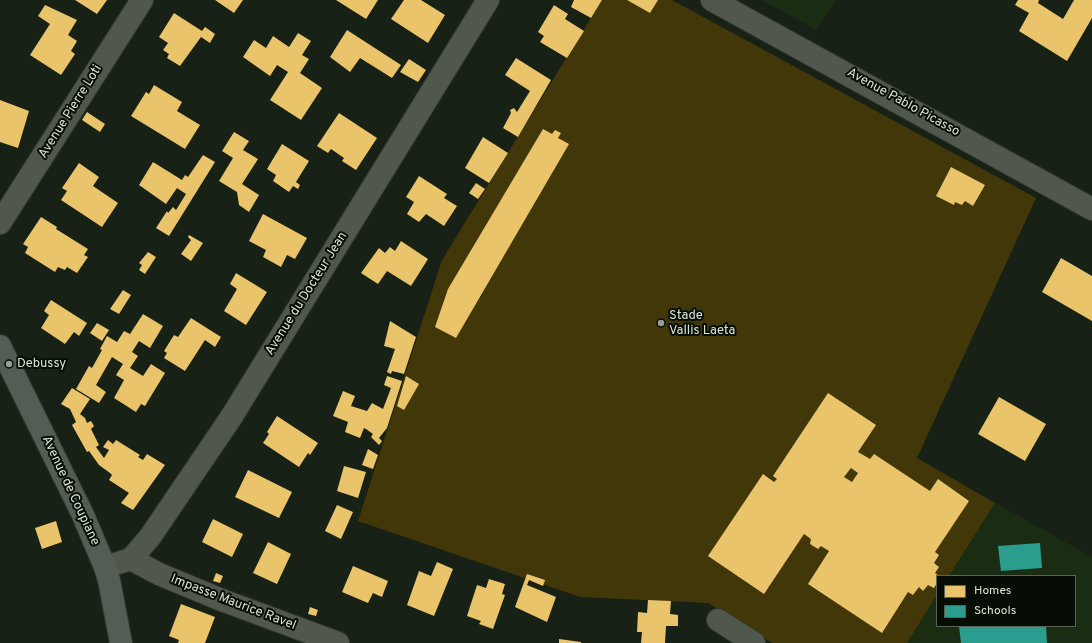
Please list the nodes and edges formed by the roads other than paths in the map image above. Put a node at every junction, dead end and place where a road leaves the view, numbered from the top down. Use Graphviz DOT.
graph roads {
  1 [pos="142,0"];
  2 [pos="488,0"];
  3 [pos="712,0"];
  4 [pos="1092,208"];
  5 [pos="0,223"];
  6 [pos="0,346"];
  7 [pos="130,559"];
  8 [pos="105,567"];
  9 [pos="718,620"];
  10 [pos="121,643"];
  11 [pos="338,643"];
  12 [pos="754,643"];
  1 -- 5 [label="street, Avenue Pierre Loti"];
  2 -- 7 [label="street, Avenue du Docteur Jean"];
  3 -- 4 [label="street, Avenue Pablo Picasso"];
  6 -- 8 [label="main road, Avenue de Coupiane"];
  7 -- 8 [label="street, Avenue du Docteur Jean"];
  7 -- 11 [label="street, Impasse Maurice Ravel"];
  8 -- 10 [label="main road, Avenue de Coupiane"];
  9 -- 12 [label="street"];
}
